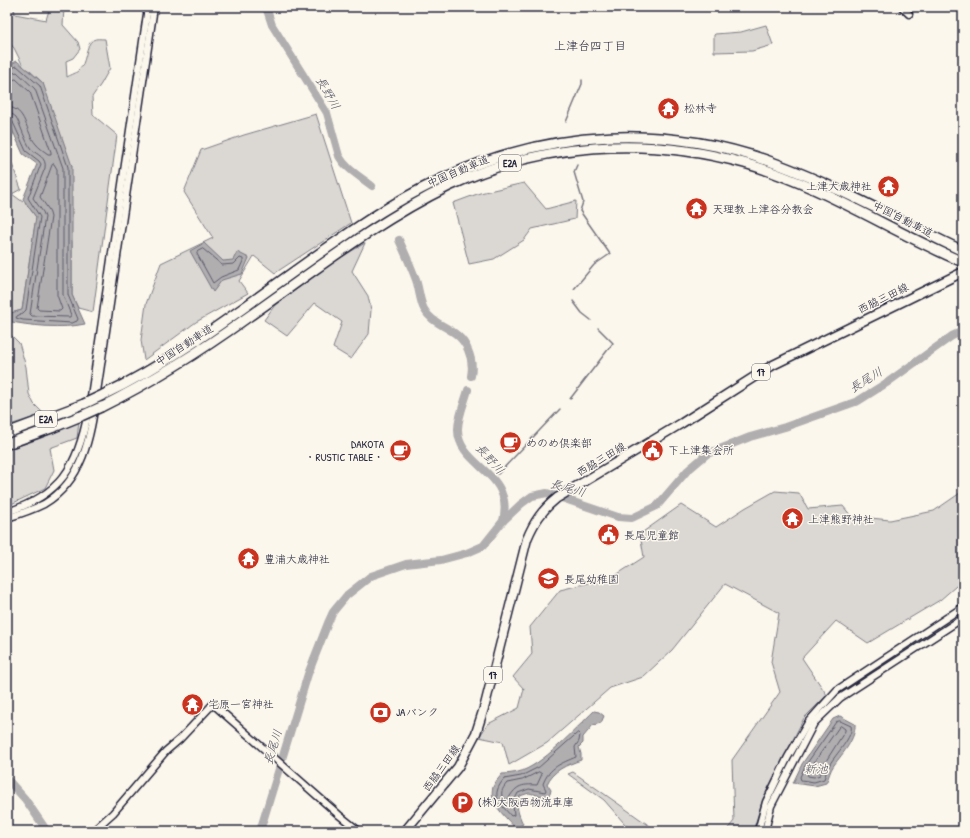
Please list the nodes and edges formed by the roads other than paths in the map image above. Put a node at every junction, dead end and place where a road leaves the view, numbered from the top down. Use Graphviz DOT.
graph roads {
  1 [pos="148,7"];
  2 [pos="154,7"];
  3 [pos="902,7"];
  4 [pos="909,14"];
  5 [pos="963,251"];
  6 [pos="963,262"];
  7 [pos="963,272"];
  8 [pos="7,433"];
  9 [pos="7,444"];
  10 [pos="7,512"];
  11 [pos="7,518"];
  12 [pos="963,607"];
  13 [pos="963,618"];
  14 [pos="963,828"];
  15 [pos="93,831"];
  16 [pos="359,831"];
  17 [pos="405,831"];
  18 [pos="758,831"];
  19 [pos="765,831"];
  20 [pos="960,831"];
  1 -- 10 [label="street"];
  2 -- 11 [label="street"];
  3 -- 4 [label="street"];
  5 -- 8 [label="highway, 中国自動車道 / E2A, bridge"];
  6 -- 9 [label="highway, 中国自動車道 / E2A, bridge"];
  7 -- 17 [label="main road, 西脇三田線 / 17"];
  12 -- 18 [label="street"];
  13 -- 19 [label="street"];
  14 -- 20 [label="street"];
  15 -- 16 [label="street"];
}
